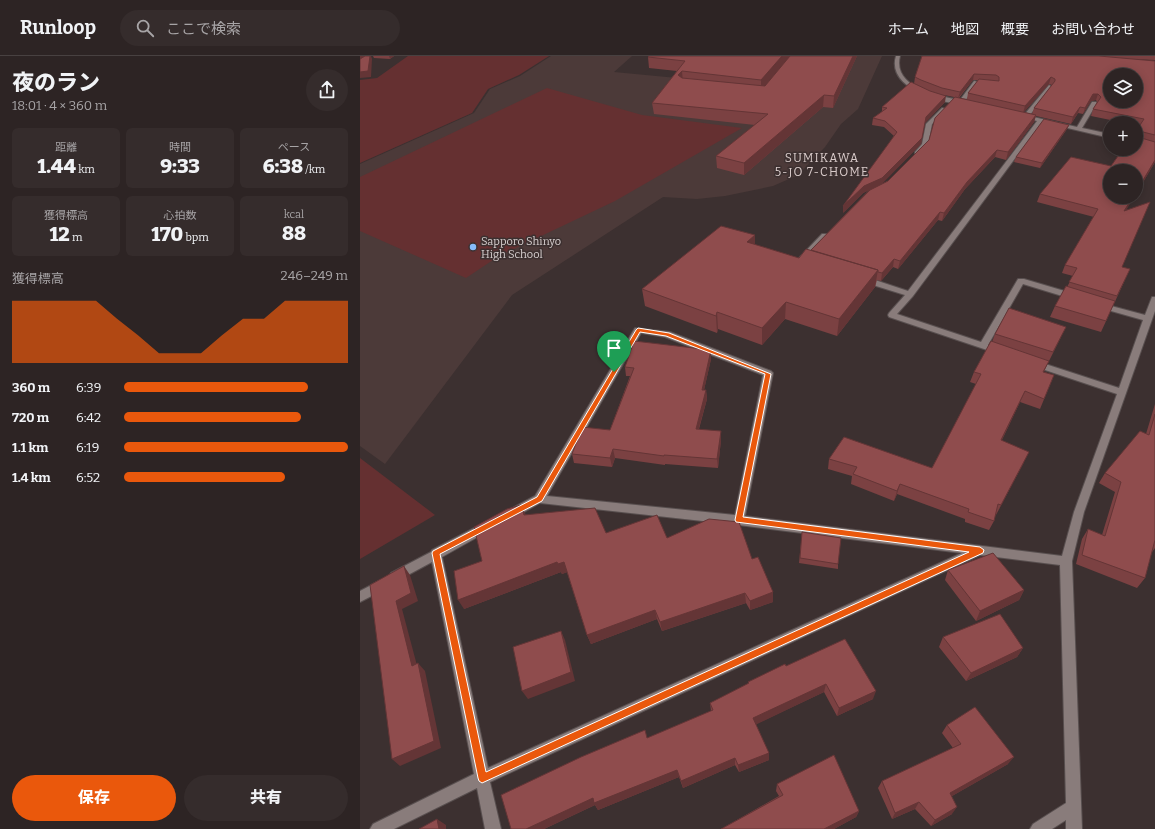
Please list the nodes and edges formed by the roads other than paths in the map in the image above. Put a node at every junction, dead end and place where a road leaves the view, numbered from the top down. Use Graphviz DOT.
graph roads {
  1 [pos="898,56"];
  2 [pos="994,86"];
  3 [pos="1049,87"];
  4 [pos="952,100"];
  5 [pos="961,102"];
  6 [pos="1094,103"];
  7 [pos="968,104"];
  8 [pos="1018,115"];
  9 [pos="1025,117"];
  10 [pos="1041,120"];
  11 [pos="1078,128"];
  12 [pos="1103,134"];
  13 [pos="910,161"];
  14 [pos="833,228"];
  15 [pos="801,260"];
  16 [pos="852,276"];
  17 [pos="910,294"];
  18 [pos="1155,299"];
  19 [pos="1148,319"];
  20 [pos="983,346"];
  21 [pos="998,351"];
  22 [pos="1027,360"];
  23 [pos="1122,392"];
  24 [pos="539,499"];
  25 [pos="739,520"];
  26 [pos="980,550"];
  27 [pos="436,553"];
  28 [pos="1066,561"];
  29 [pos="360,597"];
  30 [pos="482,778"];
  31 [pos="1073,807"];
  32 [pos="378,829"];
  33 [pos="493,829"];
  34 [pos="1038,829"];
  35 [pos="1074,829"];
  1 -- 4 [label="street"];
  2 -- 5 [label="street"];
  3 -- 9 [label="street"];
  4 -- 5 [label="street"];
  4 -- 13 [label="street"];
  5 -- 7 [label="street"];
  6 -- 11 [label="street"];
  8 -- 9 [label="street"];
  9 -- 10 [label="street"];
  10 -- 11 [label="street"];
  10 -- 17 [label="street"];
  11 -- 12 [label="street"];
  14 -- 15 [label="street"];
  16 -- 17 [label="street"];
  17 -- 20 [label="street"];
  18 -- 19 [label="street"];
  19 -- 20 [label="street"];
  19 -- 23 [label="street"];
  20 -- 21 [label="street"];
  22 -- 23 [label="street"];
  23 -- 28 [label="street"];
  24 -- 25 [label="street"];
  24 -- 25 [label="street"];
  24 -- 27 [label="street"];
  25 -- 26 [label="street"];
  26 -- 28 [label="street"];
  26 -- 30 [label="street"];
  27 -- 29 [label="street"];
  27 -- 30 [label="street"];
  28 -- 31 [label="street"];
  30 -- 32 [label="street"];
  30 -- 33 [label="street"];
  31 -- 34 [label="street"];
  31 -- 35 [label="street"];
}
